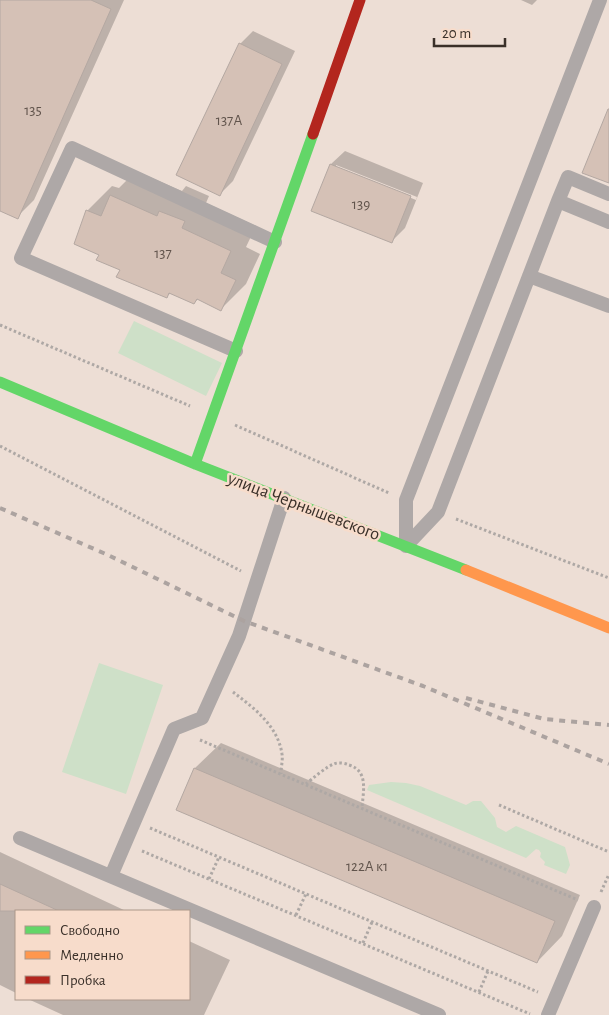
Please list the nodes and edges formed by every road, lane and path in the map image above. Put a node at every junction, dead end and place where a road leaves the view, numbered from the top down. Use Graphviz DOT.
graph roads {
  1 [pos="360,0"];
  2 [pos="600,0"];
  3 [pos="609,194"];
  4 [pos="558,201"];
  5 [pos="609,222"];
  6 [pos="275,242"];
  7 [pos="529,276"];
  8 [pos="609,306"];
  9 [pos="0,325"];
  10 [pos="236,351"];
  11 [pos="0,382"];
  12 [pos="213,415"];
  13 [pos="0,446"];
  14 [pos="195,464"];
  15 [pos="284,498"];
  16 [pos="406,500"];
  17 [pos="438,512"];
  18 [pos="406,546"];
  19 [pos="609,578"];
  20 [pos="258,579"];
  21 [pos="609,628"];
  22 [pos="219,681"];
  23 [pos="174,729"];
  24 [pos="281,774"];
  25 [pos="305,785"];
  26 [pos="499,805"];
  27 [pos="362,808"];
  28 [pos="134,821"];
  29 [pos="20,838"];
  30 [pos="125,844"];
  31 [pos="609,852"];
  32 [pos="219,857"];
  33 [pos="111,876"];
  34 [pos="209,879"];
  35 [pos="306,894"];
  36 [pos="594,907"];
  37 [pos="296,915"];
  38 [pos="372,922"];
  39 [pos="363,943"];
  40 [pos="488,971"];
  41 [pos="479,992"];
  42 [pos="555,999"];
  43 [pos="439,1015"];
  44 [pos="533,1015"];
  45 [pos="548,1015"];
  1 -- 6 [label="main road"];
  2 -- 16 [label="lane"];
  3 -- 4 [label="lane"];
  4 -- 5 [label="lane"];
  4 -- 7 [label="lane"];
  6 -- 10 [label="main road"];
  6 -- 10 [label="lane"];
  7 -- 8 [label="lane"];
  7 -- 17 [label="lane"];
  9 -- 12 [label="path"];
  10 -- 12 [label="main road"];
  11 -- 14 [label="main road, улица Чернышевского"];
  12 -- 14 [label="main road"];
  12 -- 16 [label="path"];
  13 -- 20 [label="path"];
  14 -- 15 [label="main road, улица Чернышевского"];
  15 -- 18 [label="main road, улица Чернышевского"];
  15 -- 20 [label="lane"];
  16 -- 18 [label="lane"];
  17 -- 18 [label="lane"];
  17 -- 19 [label="path"];
  18 -- 21 [label="main road, улица Чернышевского"];
  20 -- 22 [label="lane"];
  22 -- 23 [label="lane"];
  22 -- 24 [label="path"];
  23 -- 24 [label="path"];
  23 -- 28 [label="lane"];
  24 -- 25 [label="path"];
  25 -- 27 [label="path"];
  25 -- 27 [label="path"];
  26 -- 31 [label="path"];
  27 -- 36 [label="path"];
  28 -- 30 [label="lane"];
  28 -- 32 [label="path"];
  29 -- 33 [label="lane"];
  30 -- 33 [label="lane"];
  30 -- 34 [label="path"];
  32 -- 34 [label="path"];
  32 -- 35 [label="path"];
  33 -- 43 [label="lane"];
  34 -- 37 [label="path"];
  35 -- 37 [label="path"];
  35 -- 38 [label="path"];
  36 -- 42 [label="lane"];
  37 -- 39 [label="path"];
  38 -- 39 [label="path"];
  38 -- 40 [label="path"];
  39 -- 41 [label="path"];
  40 -- 41 [label="path"];
  40 -- 42 [label="path"];
  41 -- 44 [label="path"];
  42 -- 45 [label="lane"];
}
